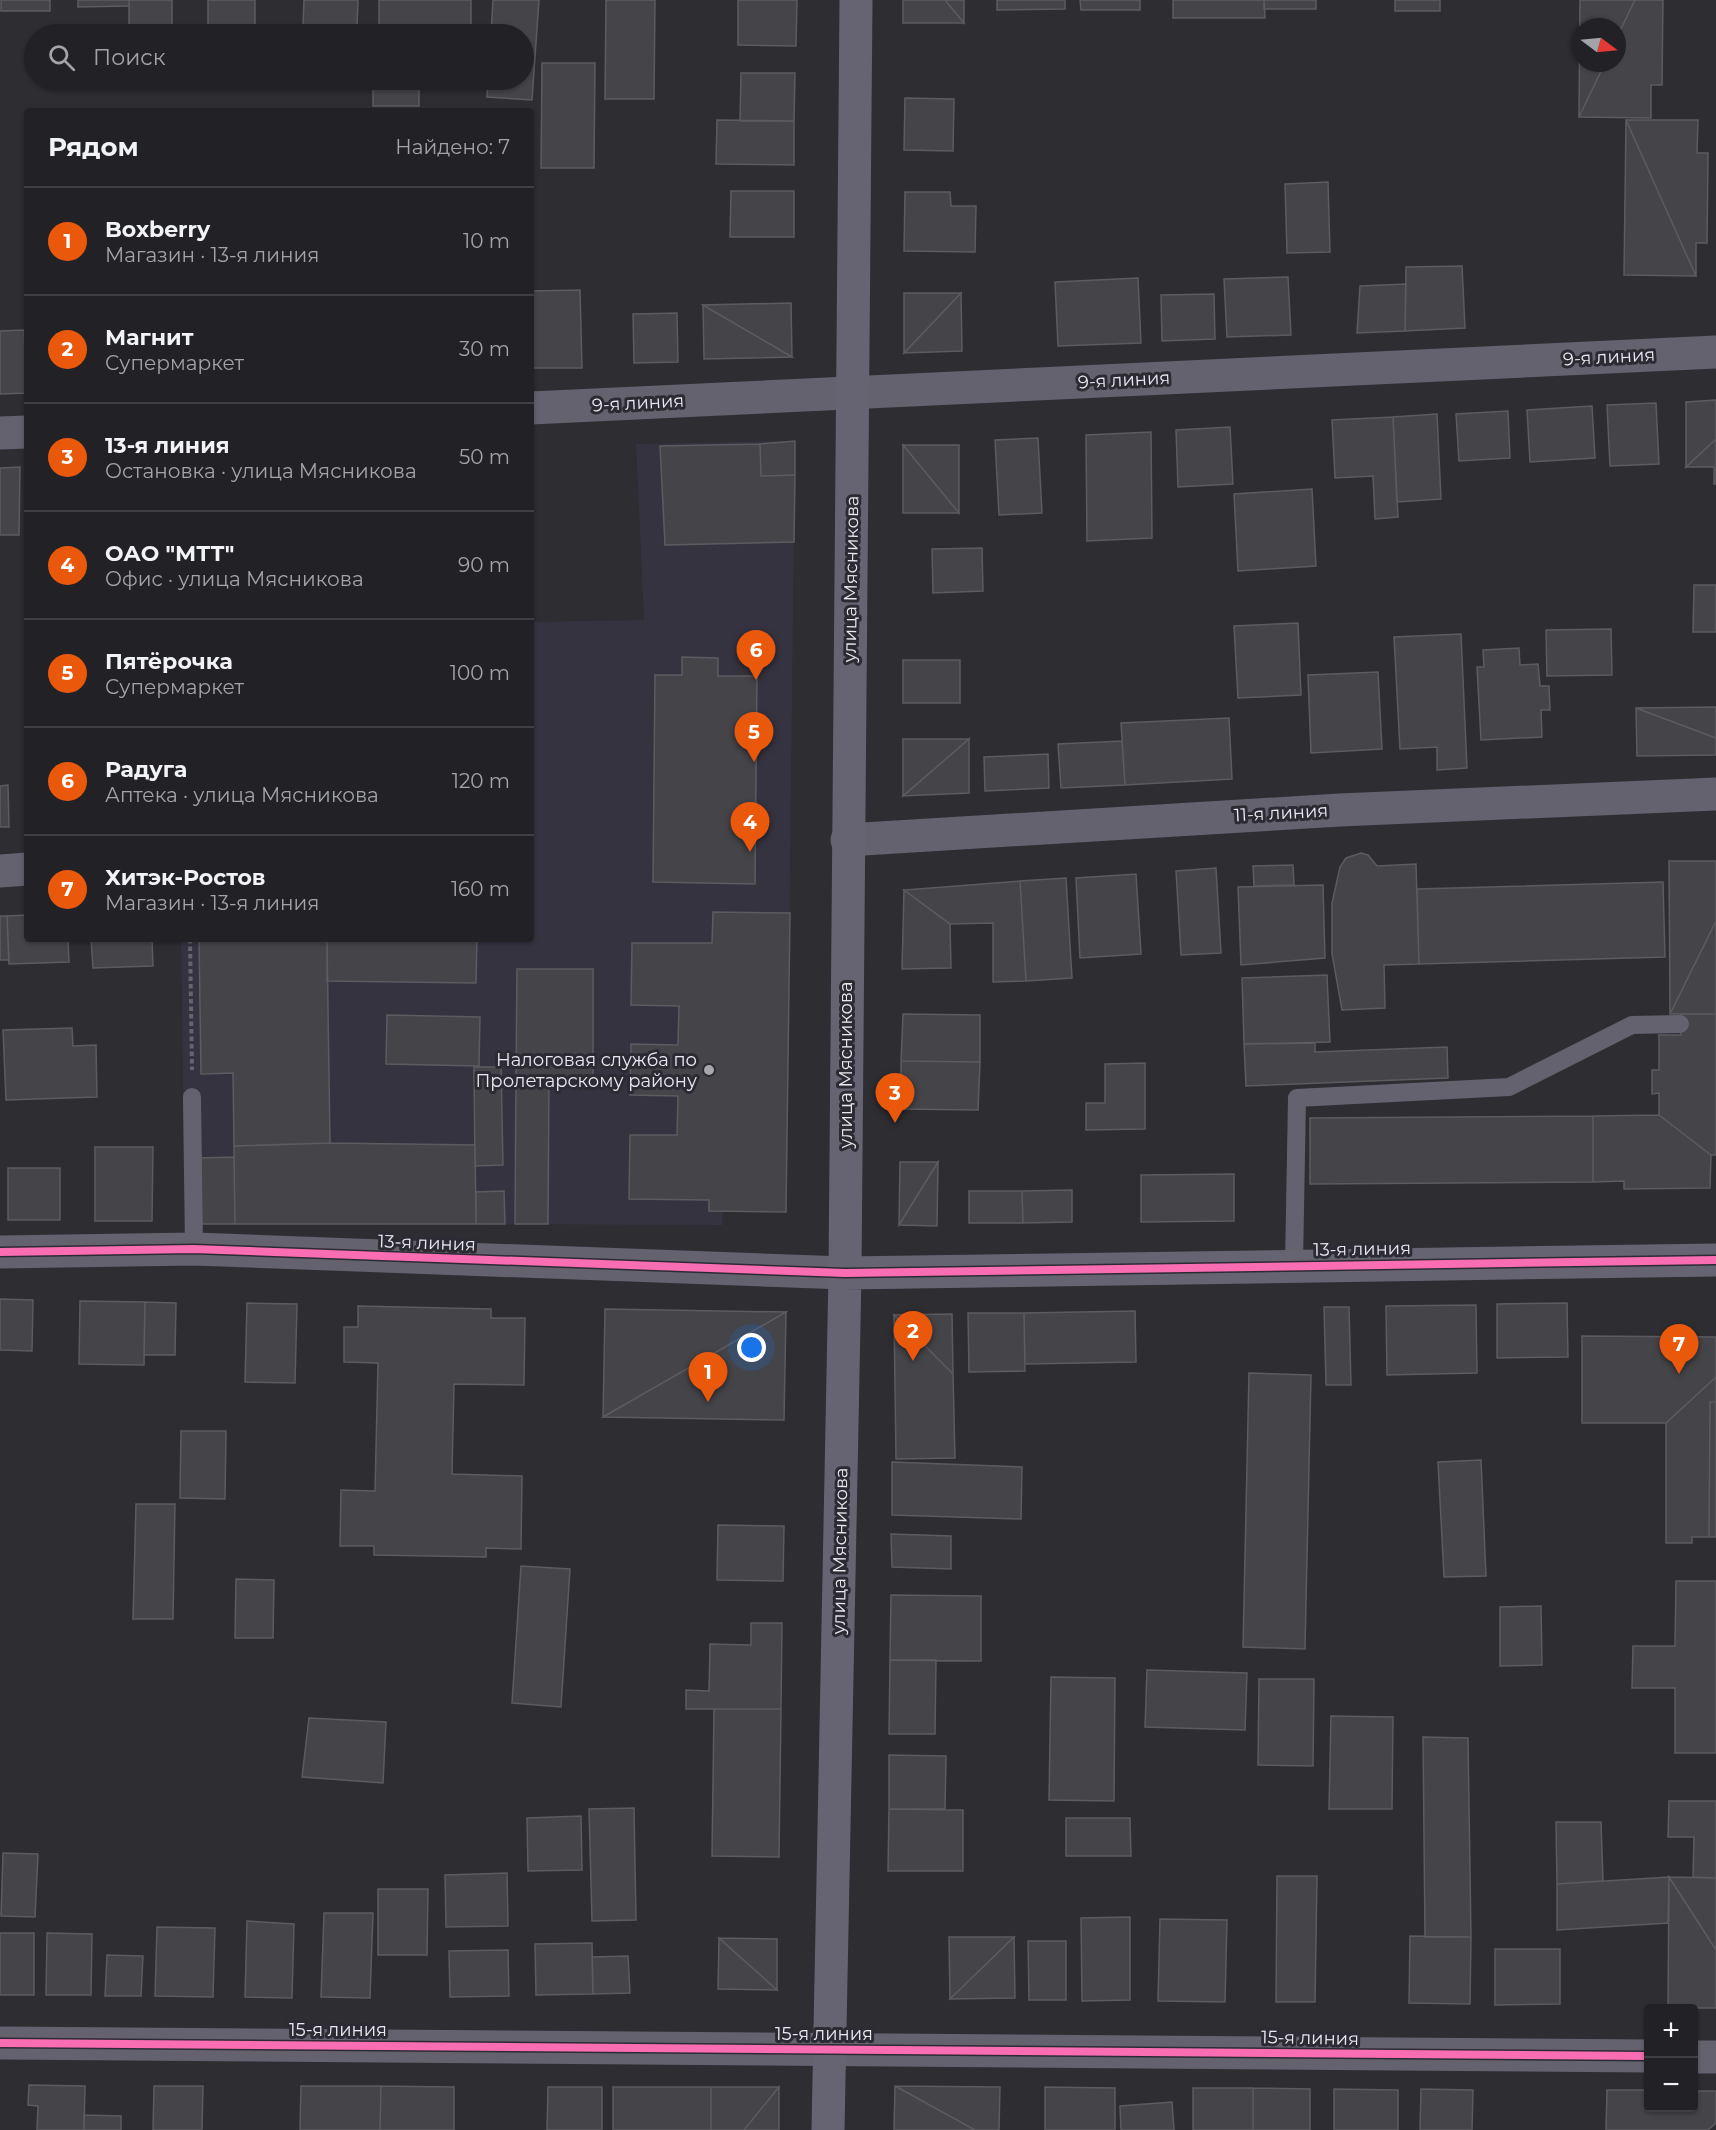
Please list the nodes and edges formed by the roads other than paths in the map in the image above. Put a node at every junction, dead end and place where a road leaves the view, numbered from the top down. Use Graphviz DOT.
graph roads {
  1 [pos="856,0"];
  2 [pos="1716,352"];
  3 [pos="854,393"];
  4 [pos="534,408"];
  5 [pos="24,432"];
  6 [pos="0,433"];
  7 [pos="1716,794"];
  8 [pos="847,840"];
  9 [pos="24,869"];
  10 [pos="0,871"];
  11 [pos="1680,1024"];
  12 [pos="192,1097"];
  13 [pos="194,1249"];
  14 [pos="0,1252"];
  15 [pos="1716,1260"];
  16 [pos="1294,1264"];
  17 [pos="845,1273"];
  18 [pos="0,2043"];
  19 [pos="829,2049"];
  20 [pos="1644,2056"];
  21 [pos="1698,2056"];
  22 [pos="1716,2057"];
  23 [pos="828,2130"];
  1 -- 3 [label="main road, улица Мясникова"];
  2 -- 3 [label="street, 9-я линия"];
  3 -- 4 [label="street, 9-я линия"];
  3 -- 8 [label="main road, улица Мясникова"];
  5 -- 6 [label="street"];
  7 -- 8 [label="street, 11-я линия"];
  8 -- 17 [label="main road, улица Мясникова"];
  9 -- 10 [label="street"];
  11 -- 16 [label="lane"];
  12 -- 13 [label="lane"];
  13 -- 14 [label="street, 13-я линия"];
  13 -- 17 [label="street, 13-я линия"];
  15 -- 16 [label="main road, 13-я линия"];
  16 -- 17 [label="main road, 13-я линия"];
  17 -- 19 [label="main road, улица Мясникова"];
  18 -- 19 [label="street, 15-я линия"];
  19 -- 20 [label="street, 15-я линия"];
  19 -- 23 [label="main road, улица Мясникова"];
  21 -- 22 [label="street"];
}
